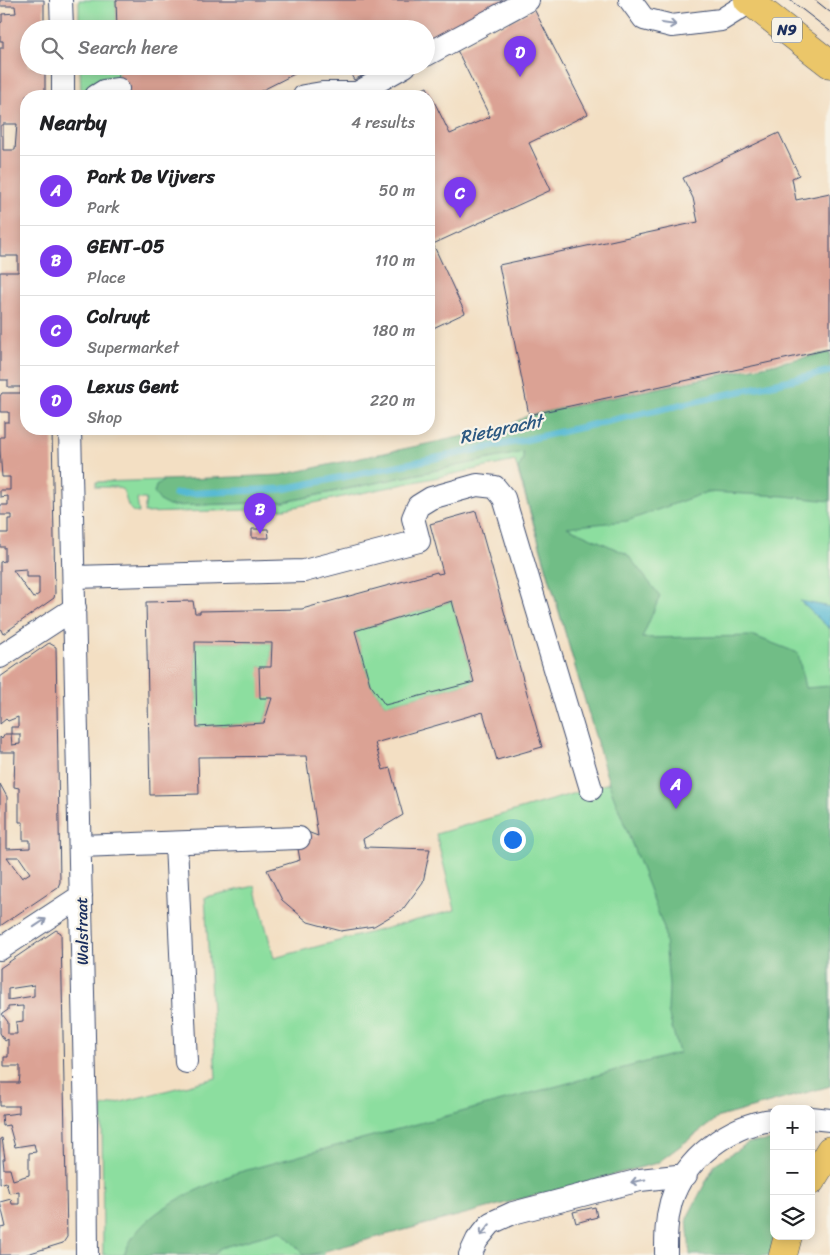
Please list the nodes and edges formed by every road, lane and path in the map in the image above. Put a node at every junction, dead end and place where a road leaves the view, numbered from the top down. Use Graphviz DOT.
graph roads {
  1 [pos="61,0"];
  2 [pos="528,0"];
  3 [pos="630,0"];
  4 [pos="749,1"];
  5 [pos="62,20"];
  6 [pos="435,50"];
  7 [pos="830,64"];
  8 [pos="63,75"];
  9 [pos="390,75"];
  10 [pos="118,89"];
  11 [pos="63,90"];
  12 [pos="104,90"];
  13 [pos="362,90"];
  14 [pos="70,435"];
  15 [pos="74,577"];
  16 [pos="75,608"];
  17 [pos="0,657"];
  18 [pos="591,789"];
  19 [pos="299,838"];
  20 [pos="176,843"];
  21 [pos="80,846"];
  22 [pos="81,896"];
  23 [pos="0,949"];
  24 [pos="186,1062"];
  25 [pos="815,1118"];
  26 [pos="830,1120"];
  27 [pos="770,1121"];
  28 [pos="830,1150"];
  29 [pos="815,1174"];
  30 [pos="686,1175"];
  31 [pos="787,1240"];
  32 [pos="86,1255"];
  33 [pos="470,1255"];
  34 [pos="666,1255"];
  35 [pos="783,1255"];
  1 -- 5 [label="street"];
  2 -- 6 [label="street"];
  3 -- 4 [label="street, one-way"];
  4 -- 7 [label="main road, N9"];
  8 -- 11 [label="street"];
  9 -- 13 [label="street"];
  10 -- 12 [label="street"];
  14 -- 15 [label="street, Walstraat"];
  15 -- 16 [label="street, Walstraat"];
  15 -- 18 [label="street"];
  16 -- 17 [label="street"];
  16 -- 21 [label="street, Walstraat"];
  19 -- 20 [label="street"];
  20 -- 21 [label="street"];
  20 -- 24 [label="street"];
  21 -- 22 [label="street, Walstraat"];
  23 -- 22 [label="street, one-way"];
  22 -- 32 [label="street, Walstraat"];
  25 -- 26 [label="street"];
  27 -- 30 [label="street"];
  28 -- 29 [label="main road"];
  30 -- 33 [label="street, one-way"];
  30 -- 34 [label="street"];
  31 -- 35 [label="main road"];
}
